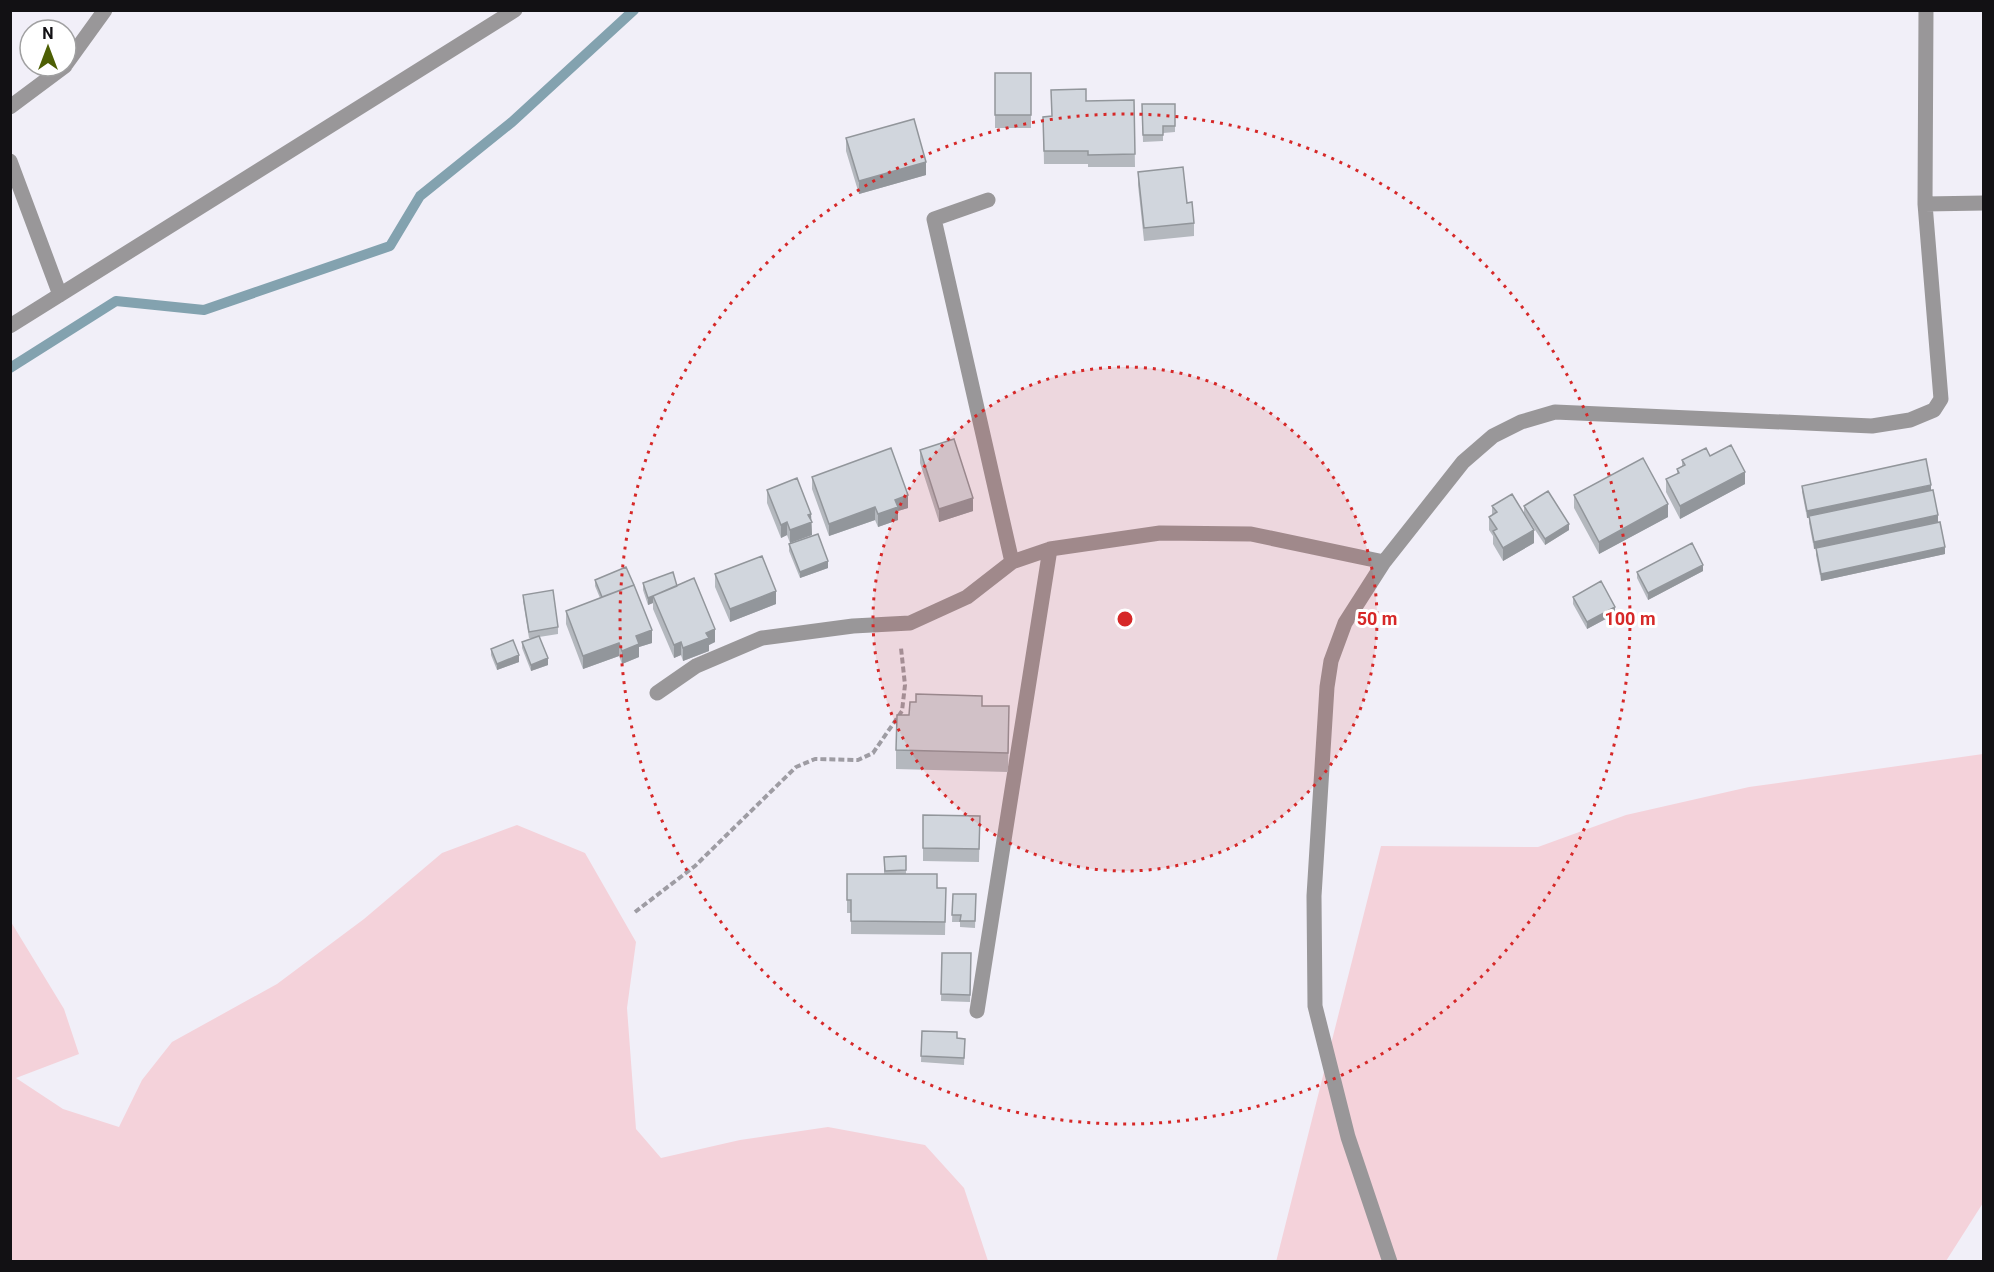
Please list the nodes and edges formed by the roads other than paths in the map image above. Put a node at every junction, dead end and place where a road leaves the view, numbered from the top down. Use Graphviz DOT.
graph roads {
  1 [pos="105,10"];
  2 [pos="515,10"];
  3 [pos="1926,10"];
  4 [pos="78,47"];
  5 [pos="48,78"];
  6 [pos="10,107"];
  7 [pos="10,161"];
  8 [pos="988,200"];
  9 [pos="1983,203"];
  10 [pos="1925,204"];
  11 [pos="60,295"];
  12 [pos="10,326"];
  13 [pos="1050,549"];
  14 [pos="1012,562"];
  15 [pos="1383,562"];
  16 [pos="657,693"];
  17 [pos="976,1011"];
  18 [pos="1390,1262"];
  1 -- 4 [label="street"];
  2 -- 11 [label="street"];
  3 -- 10 [label="street"];
  5 -- 6 [label="street"];
  7 -- 11 [label="street"];
  8 -- 14 [label="street"];
  9 -- 10 [label="street"];
  10 -- 15 [label="street"];
  11 -- 12 [label="street"];
  13 -- 14 [label="street"];
  13 -- 15 [label="street"];
  13 -- 17 [label="street"];
  14 -- 16 [label="street"];
  15 -- 18 [label="street"];
}
